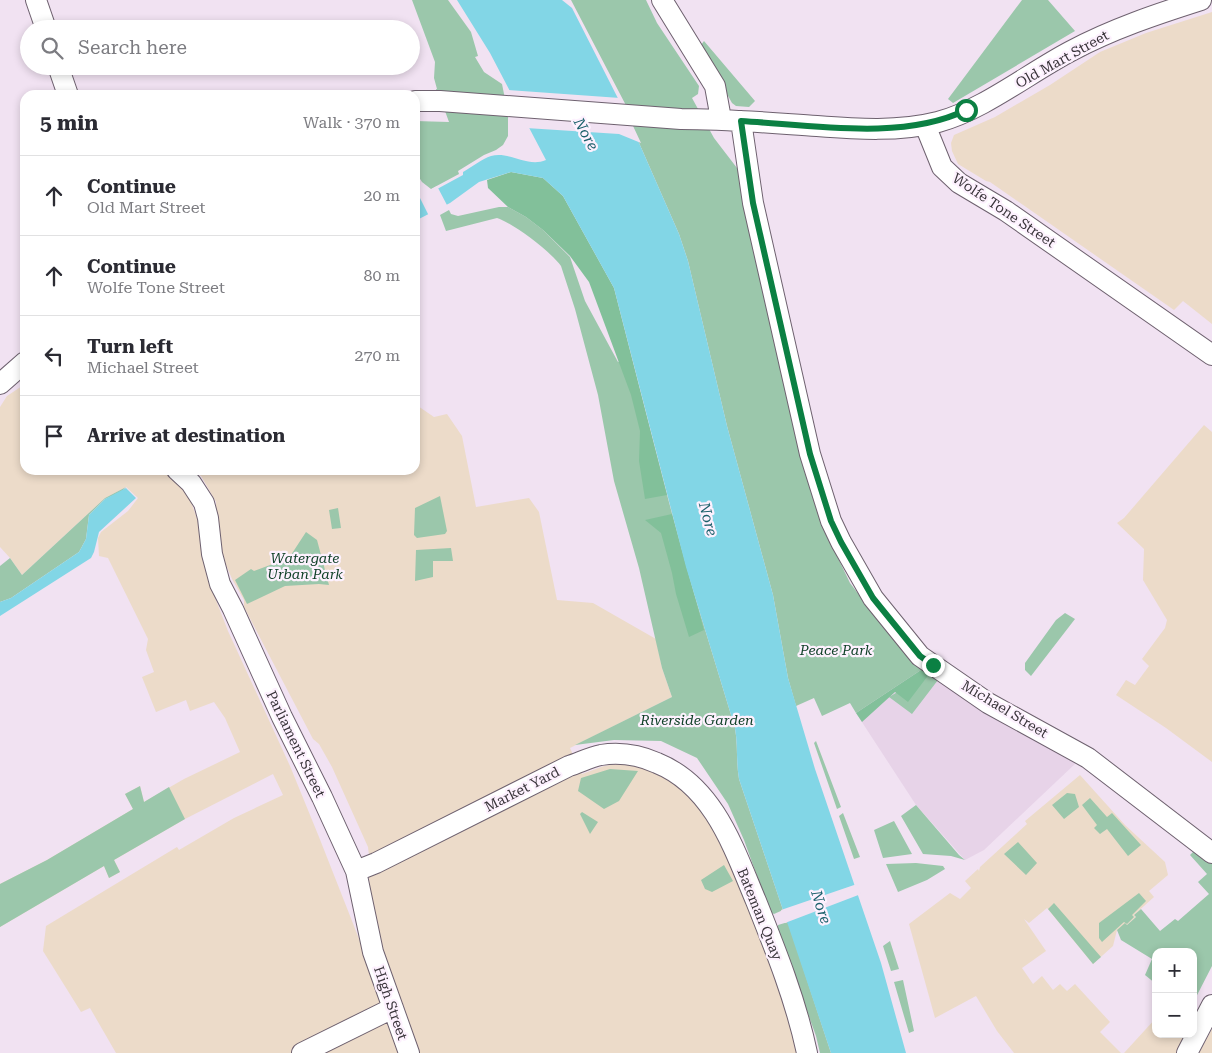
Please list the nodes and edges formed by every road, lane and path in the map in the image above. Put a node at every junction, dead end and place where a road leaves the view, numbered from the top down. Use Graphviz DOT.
graph roads {
  1 [pos="36,0"];
  2 [pos="662,0"];
  3 [pos="1201,0"];
  4 [pos="43,20"];
  5 [pos="61,75"];
  6 [pos="66,90"];
  7 [pos="420,101"];
  8 [pos="712,119"];
  9 [pos="741,121"];
  10 [pos="925,125"];
  11 [pos="1212,355"];
  12 [pos="20,366"];
  13 [pos="0,384"];
  14 [pos="182,475"];
  15 [pos="693,785"];
  16 [pos="1212,853"];
  17 [pos="356,871"];
  18 [pos="373,952"];
  19 [pos="1212,1005"];
  20 [pos="393,1008"];
  21 [pos="302,1053"];
  22 [pos="409,1053"];
  23 [pos="807,1053"];
  24 [pos="1187,1053"];
  1 -- 4 [label="main road"];
  2 -- 8 [label="main road"];
  3 -- 10 [label="main road, Old Mart Street"];
  5 -- 6 [label="main road"];
  7 -- 8 [label="main road"];
  8 -- 9 [label="main road"];
  9 -- 10 [label="main road"];
  9 -- 16 [label="main road, Michael Street"];
  10 -- 11 [label="main road, Wolfe Tone Street"];
  12 -- 13 [label="main road"];
  14 -- 17 [label="main road, Parliament Street"];
  15 -- 17 [label="main road, Market Yard"];
  15 -- 23 [label="main road, Bateman Quay"];
  17 -- 18 [label="main road, Parliament Street"];
  18 -- 20 [label="main road, High Street"];
  19 -- 24 [label="main road"];
  20 -- 21 [label="main road"];
  20 -- 22 [label="main road, High Street"];
}
